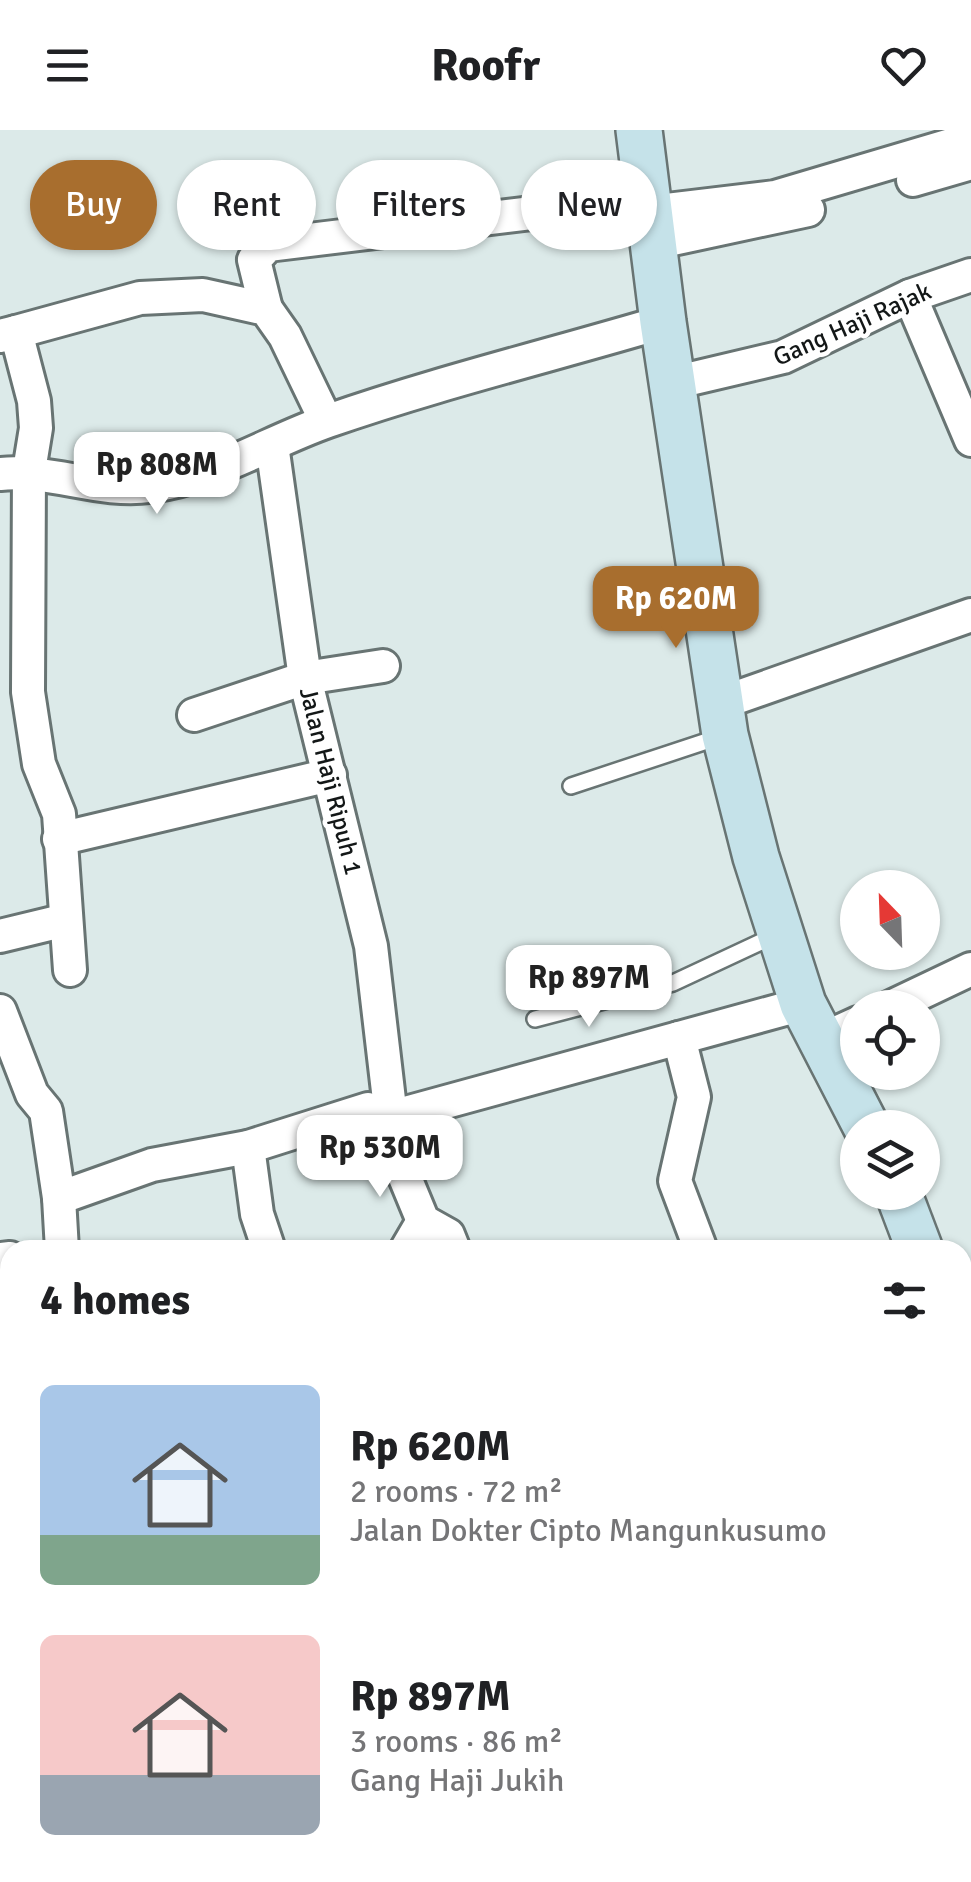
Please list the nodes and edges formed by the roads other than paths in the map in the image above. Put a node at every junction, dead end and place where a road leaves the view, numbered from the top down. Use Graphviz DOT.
graph roads {
  1 [pos="639,130"];
  2 [pos="971,139"];
  3 [pos="643,160"];
  4 [pos="971,163"];
  5 [pos="657,217"];
  6 [pos="657,218"];
  7 [pos="521,227"];
  8 [pos="654,250"];
  9 [pos="971,274"];
  10 [pos="910,296"];
  11 [pos="266,308"];
  12 [pos="663,322"];
  13 [pos="8,334"];
  14 [pos="674,383"];
  15 [pos="326,422"];
  16 [pos="971,440"];
  17 [pos="272,445"];
  18 [pos="14,473"];
  19 [pos="968,626"];
  20 [pos="382,666"];
  21 [pos="306,678"];
  22 [pos="194,715"];
  23 [pos="723,718"];
  24 [pos="330,775"];
  25 [pos="571,786"];
  26 [pos="58,839"];
  27 [pos="66,920"];
  28 [pos="779,934"];
  29 [pos="0,936"];
  30 [pos="971,969"];
  31 [pos="70,970"];
  32 [pos="927,990"];
  33 [pos="0,1011"];
  34 [pos="536,1019"];
  35 [pos="828,1022"];
  36 [pos="679,1038"];
  37 [pos="860,1110"];
  38 [pos="391,1117"];
  39 [pos="248,1146"];
  40 [pos="59,1198"];
  41 [pos="905,1210"];
  42 [pos="423,1221"];
  43 [pos="61,1240"];
  44 [pos="266,1240"];
  45 [pos="412,1240"];
  46 [pos="450,1240"];
  47 [pos="697,1240"];
  48 [pos="916,1240"];
  1 -- 3 [label="main road"];
  2 -- 5 [label="street"];
  4 -- 6 [label="street"];
  7 -- 11 [label="street"];
  8 -- 12 [label="main road"];
  9 -- 10 [label="street, Gang Haji Rajak"];
  10 -- 14 [label="street, Gang Haji Rajak"];
  10 -- 16 [label="street"];
  11 -- 13 [label="street"];
  11 -- 15 [label="street"];
  12 -- 14 [label="main road"];
  12 -- 15 [label="street"];
  13 -- 18 [label="street"];
  14 -- 23 [label="main road"];
  15 -- 17 [label="street"];
  17 -- 18 [label="street"];
  17 -- 21 [label="street, Jalan Haji Ripuh 1"];
  18 -- 26 [label="street"];
  19 -- 23 [label="street"];
  20 -- 21 [label="street"];
  21 -- 22 [label="street"];
  21 -- 24 [label="street, Jalan Haji Ripuh 1"];
  23 -- 25 [label="lane"];
  23 -- 28 [label="main road"];
  24 -- 26 [label="street"];
  24 -- 38 [label="street, Jalan Haji Ripuh 1"];
  26 -- 27 [label="street"];
  27 -- 29 [label="street"];
  27 -- 31 [label="street"];
  28 -- 34 [label="lane"];
  28 -- 35 [label="main road"];
  30 -- 32 [label="street"];
  33 -- 40 [label="street"];
  35 -- 36 [label="street"];
  35 -- 37 [label="main road"];
  36 -- 38 [label="street"];
  36 -- 47 [label="street"];
  38 -- 39 [label="street"];
  38 -- 42 [label="street, Jalan Haji Ripuh 1"];
  39 -- 40 [label="street"];
  39 -- 44 [label="street"];
  40 -- 43 [label="street"];
  41 -- 48 [label="main road"];
  42 -- 45 [label="street"];
  42 -- 46 [label="street"];
}
